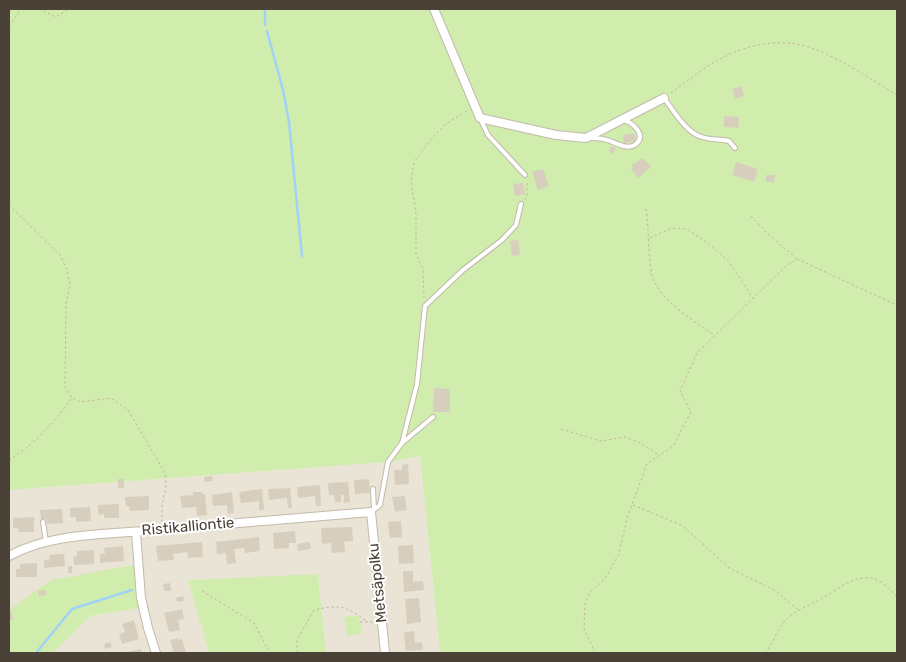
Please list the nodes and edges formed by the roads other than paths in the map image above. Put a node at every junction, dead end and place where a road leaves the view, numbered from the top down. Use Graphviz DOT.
graph roads {
  1 [pos="434,9"];
  2 [pos="664,98"];
  3 [pos="480,118"];
  4 [pos="621,120"];
  5 [pos="586,138"];
  6 [pos="734,148"];
  7 [pos="525,175"];
  8 [pos="521,204"];
  9 [pos="433,417"];
  10 [pos="402,443"];
  11 [pos="373,489"];
  12 [pos="373,511"];
  13 [pos="43,522"];
  14 [pos="136,532"];
  15 [pos="46,543"];
  16 [pos="9,556"];
  17 [pos="156,653"];
  18 [pos="384,653"];
  1 -- 3 [label="street"];
  2 -- 4 [label="street"];
  2 -- 6 [label="lane"];
  3 -- 5 [label="street"];
  3 -- 7 [label="lane"];
  4 -- 5 [label="street"];
  4 -- 5 [label="lane"];
  8 -- 10 [label="lane"];
  9 -- 10 [label="lane"];
  10 -- 12 [label="lane"];
  11 -- 12 [label="lane"];
  12 -- 14 [label="street, Ristikalliontie"];
  12 -- 18 [label="street, Metsäpolku"];
  13 -- 15 [label="lane"];
  14 -- 15 [label="street, Ristikalliontie"];
  14 -- 17 [label="street"];
  15 -- 16 [label="street, Ristikalliontie"];
}
